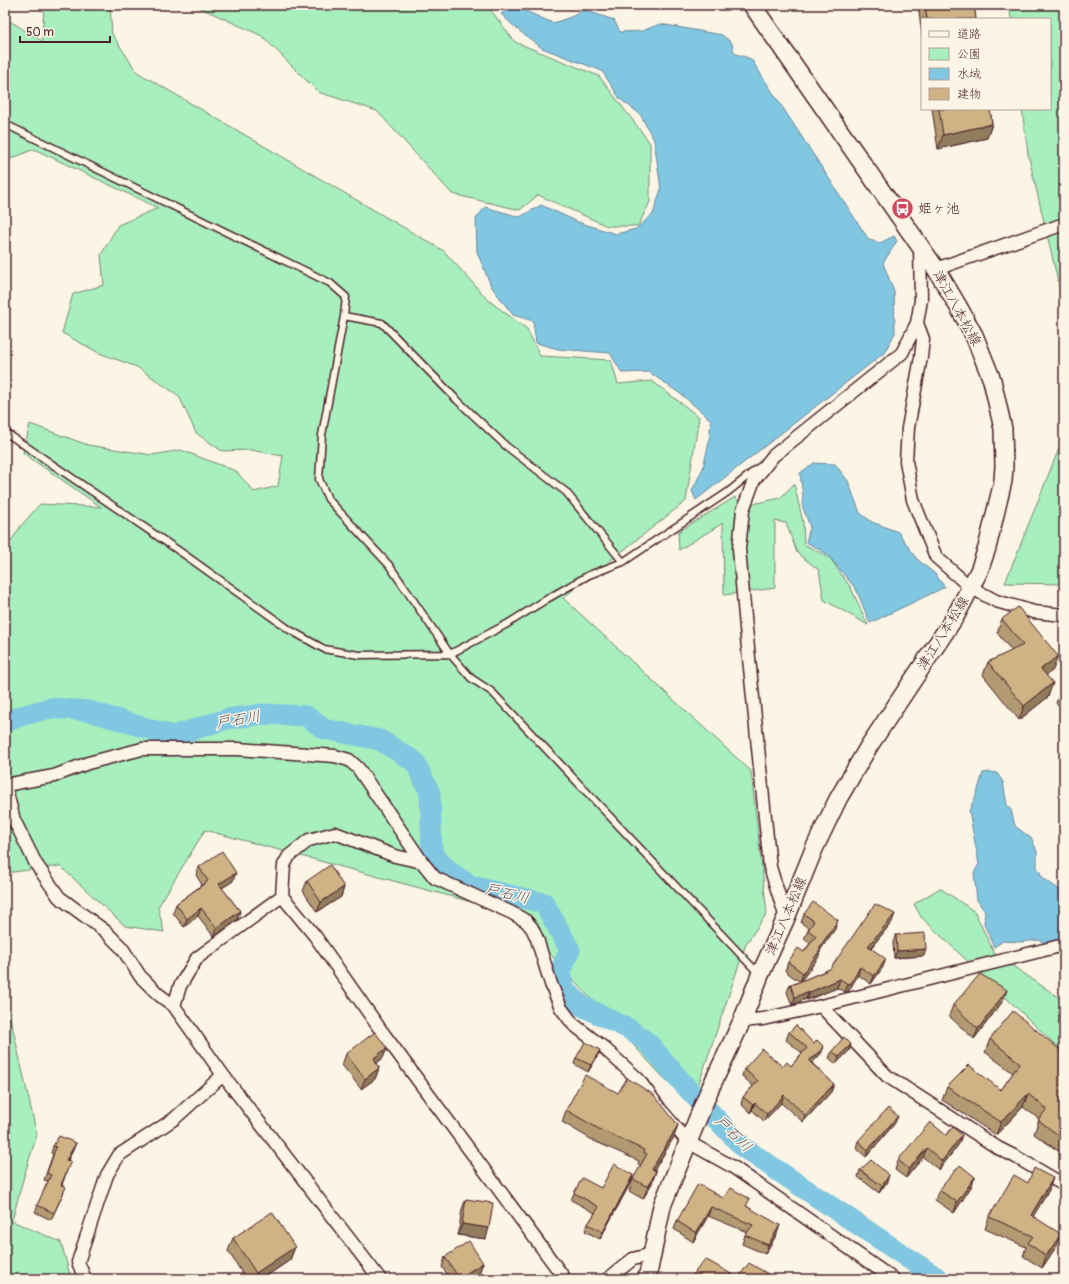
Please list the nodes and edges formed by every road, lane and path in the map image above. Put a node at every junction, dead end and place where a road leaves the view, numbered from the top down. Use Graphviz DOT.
graph roads {
  1 [pos="752,5"];
  2 [pos="5,124"];
  3 [pos="1064,224"];
  4 [pos="920,248"];
  5 [pos="936,269"];
  6 [pos="344,316"];
  7 [pos="917,323"];
  8 [pos="5,432"];
  9 [pos="773,456"];
  10 [pos="623,562"];
  11 [pos="970,587"];
  12 [pos="1064,615"];
  13 [pos="450,654"];
  14 [pos="5,785"];
  15 [pos="422,862"];
  16 [pos="282,896"];
  17 [pos="786,918"];
  18 [pos="1064,945"];
  19 [pos="760,975"];
  20 [pos="174,1006"];
  21 [pos="821,1006"];
  22 [pos="742,1022"];
  23 [pos="224,1076"];
  24 [pos="690,1137"];
  25 [pos="1064,1185"];
  26 [pos="652,1254"];
  27 [pos="85,1279"];
  28 [pos="380,1279"];
  29 [pos="565,1279"];
  30 [pos="608,1279"];
  31 [pos="647,1279"];
  32 [pos="893,1279"];
  1 -- 4 [label="main road, 津江八本松線"];
  2 -- 6 [label="lane"];
  3 -- 5 [label="street"];
  4 -- 5 [label="main road, 津江八本松線"];
  4 -- 7 [label="street"];
  5 -- 11 [label="main road, 津江八本松線"];
  6 -- 10 [label="lane"];
  6 -- 13 [label="lane"];
  7 -- 9 [label="street"];
  7 -- 11 [label="street"];
  8 -- 13 [label="lane"];
  9 -- 10 [label="lane"];
  9 -- 17 [label="street"];
  10 -- 13 [label="lane"];
  11 -- 12 [label="street"];
  11 -- 17 [label="main road, 津江八本松線"];
  13 -- 19 [label="lane"];
  14 -- 15 [label="street"];
  14 -- 20 [label="street"];
  15 -- 16 [label="street"];
  15 -- 24 [label="street"];
  16 -- 20 [label="street"];
  16 -- 29 [label="street"];
  17 -- 19 [label="main road, 津江八本松線"];
  18 -- 21 [label="street"];
  19 -- 22 [label="main road, 津江八本松線"];
  20 -- 23 [label="street"];
  21 -- 22 [label="street"];
  21 -- 25 [label="street"];
  22 -- 24 [label="main road, 津江八本松線"];
  23 -- 27 [label="street"];
  23 -- 28 [label="street"];
  24 -- 26 [label="main road, 津江八本松線"];
  24 -- 32 [label="street"];
  26 -- 30 [label="street"];
  26 -- 31 [label="main road, 津江八本松線"];
}
